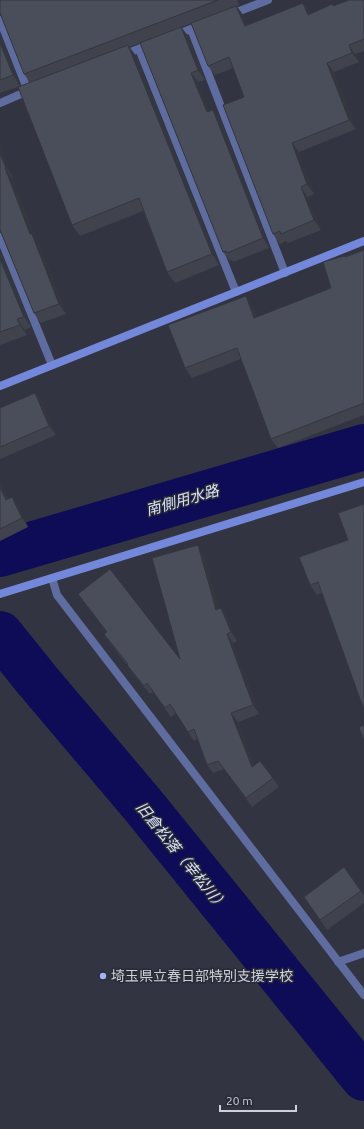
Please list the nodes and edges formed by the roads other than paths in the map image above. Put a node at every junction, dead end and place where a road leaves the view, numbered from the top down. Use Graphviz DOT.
graph roads {
  1 [pos="268,0"];
  2 [pos="0,20"];
  3 [pos="191,29"];
  4 [pos="139,49"];
  5 [pos="117,57"];
  6 [pos="0,102"];
  7 [pos="0,237"];
  8 [pos="364,242"];
  9 [pos="285,273"];
  10 [pos="236,292"];
  11 [pos="52,365"];
  12 [pos="0,386"];
  13 [pos="364,482"];
  14 [pos="52,578"];
  15 [pos="0,594"];
  16 [pos="364,953"];
  17 [pos="338,962"];
  18 [pos="364,995"];
  1 -- 3 [label="street"];
  2 -- 6 [label="street"];
  3 -- 4 [label="street"];
  3 -- 9 [label="street"];
  4 -- 5 [label="street"];
  4 -- 10 [label="street"];
  7 -- 11 [label="street"];
  8 -- 9 [label="street"];
  9 -- 10 [label="street"];
  10 -- 11 [label="street"];
  11 -- 12 [label="street"];
  13 -- 14 [label="street"];
  14 -- 15 [label="street"];
  14 -- 17 [label="street"];
  16 -- 17 [label="street"];
  17 -- 18 [label="street"];
}
